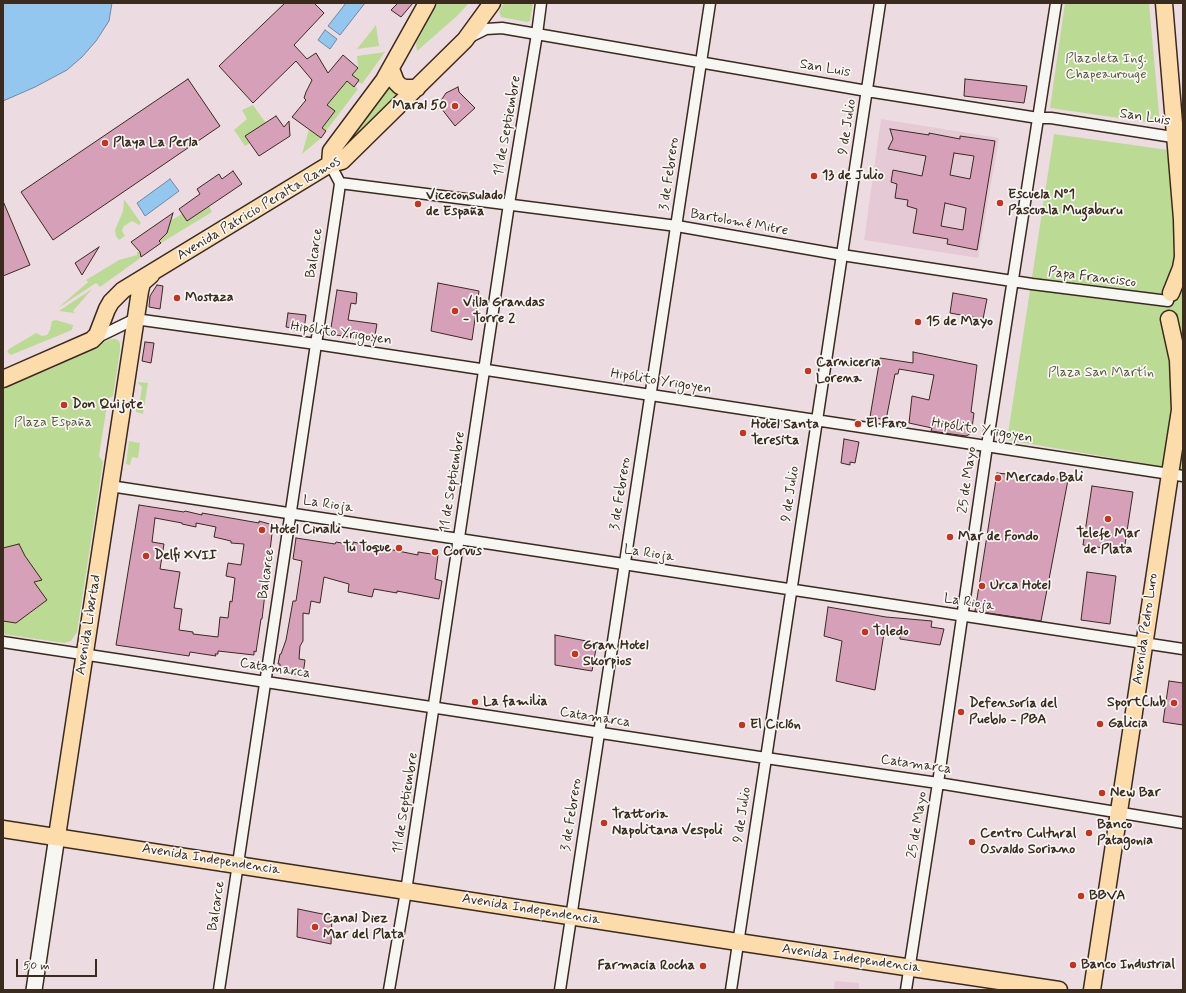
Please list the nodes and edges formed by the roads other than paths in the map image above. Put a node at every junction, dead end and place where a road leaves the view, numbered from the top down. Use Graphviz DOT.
graph roads {
  1 [pos="427,3"];
  2 [pos="492,3"];
  3 [pos="541,3"];
  4 [pos="710,3"];
  5 [pos="880,3"];
  6 [pos="1056,3"];
  7 [pos="1164,3"];
  8 [pos="537,34"];
  9 [pos="465,40"];
  10 [pos="701,62"];
  11 [pos="391,69"];
  12 [pos="417,88"];
  13 [pos="867,91"];
  14 [pos="1038,118"];
  15 [pos="1179,138"];
  16 [pos="330,164"];
  17 [pos="340,183"];
  18 [pos="509,204"];
  19 [pos="1182,221"];
  20 [pos="677,226"];
  21 [pos="842,254"];
  22 [pos="160,268"];
  23 [pos="1013,281"];
  24 [pos="1183,281"];
  25 [pos="1169,297"];
  26 [pos="135,319"];
  27 [pos="1169,319"];
  28 [pos="1183,334"];
  29 [pos="92,340"];
  30 [pos="316,344"];
  31 [pos="484,370"];
  32 [pos="3,379"];
  33 [pos="651,395"];
  34 [pos="1182,406"];
  35 [pos="817,420"];
  36 [pos="987,446"];
  37 [pos="1176,475"];
  38 [pos="110,486"];
  39 [pos="290,513"];
  40 [pos="458,539"];
  41 [pos="625,564"];
  42 [pos="791,590"];
  43 [pos="963,616"];
  44 [pos="3,642"];
  45 [pos="1144,643"];
  46 [pos="1183,649"];
  47 [pos="85,655"];
  48 [pos="265,682"];
  49 [pos="434,707"];
  50 [pos="599,732"];
  51 [pos="766,758"];
  52 [pos="938,783"];
  53 [pos="1119,812"];
  54 [pos="1183,823"];
  55 [pos="3,829"];
  56 [pos="57,836"];
  57 [pos="238,864"];
  58 [pos="406,891"];
  59 [pos="571,917"];
  60 [pos="738,942"];
  61 [pos="910,967"];
  62 [pos="34,990"];
  63 [pos="219,990"];
  64 [pos="389,990"];
  65 [pos="560,990"];
  66 [pos="731,990"];
  67 [pos="906,990"];
  68 [pos="1059,990"];
  69 [pos="1092,990"];
  1 -- 11 [label="main road"];
  2 -- 9 [label="main road, Avenida Patricio Peralta Ramos"];
  3 -- 8 [label="street, 11 de Septiembre"];
  4 -- 10 [label="street, 3 de Febrero"];
  5 -- 13 [label="street, 9 de Julio"];
  6 -- 14 [label="street, 25 de Mayo"];
  7 -- 15 [label="main road"];
  8 -- 9 [label="street, San Luis"];
  8 -- 10 [label="street, San Luis"];
  8 -- 18 [label="street, 11 de Septiembre"];
  9 -- 12 [label="main road, Avenida Patricio Peralta Ramos"];
  10 -- 13 [label="street, San Luis"];
  10 -- 20 [label="street, 3 de Febrero"];
  11 -- 12 [label="main road"];
  11 -- 16 [label="main road"];
  12 -- 16 [label="main road, Avenida Patricio Peralta Ramos"];
  13 -- 14 [label="street, San Luis"];
  13 -- 21 [label="street, 9 de Julio"];
  14 -- 15 [label="street, San Luis"];
  14 -- 23 [label="street, 25 de Mayo"];
  15 -- 19 [label="main road"];
  16 -- 17 [label="street"];
  16 -- 22 [label="main road, Avenida Patricio Peralta Ramos"];
  17 -- 18 [label="street, Bartolomé Mitre"];
  17 -- 30 [label="street, Balcarce"];
  18 -- 20 [label="street, Bartolomé Mitre"];
  18 -- 31 [label="street, 11 de Septiembre"];
  19 -- 25 [label="main road"];
  20 -- 21 [label="street, Bartolomé Mitre"];
  20 -- 33 [label="street, 3 de Febrero"];
  21 -- 23 [label="street, Bartolomé Mitre"];
  21 -- 35 [label="street, 9 de Julio"];
  22 -- 26 [label="main road, Avenida Libertad"];
  22 -- 29 [label="main road, Avenida Patricio Peralta Ramos"];
  23 -- 25 [label="street, Papa Francisco"];
  23 -- 36 [label="street, 25 de Mayo"];
  24 -- 25 [label="main road"];
  25 -- 27 [label="main road, Avenida Pedro Luro"];
  26 -- 29 [label="street"];
  26 -- 30 [label="street, Hipólito Yrigoyen"];
  26 -- 38 [label="main road, Avenida Libertad"];
  27 -- 28 [label="main road"];
  27 -- 34 [label="main road, Avenida Pedro Luro"];
  29 -- 32 [label="main road"];
  30 -- 31 [label="street, Hipólito Yrigoyen"];
  30 -- 39 [label="street, Balcarce"];
  31 -- 33 [label="street, Hipólito Yrigoyen"];
  31 -- 40 [label="street, 11 de Septiembre"];
  33 -- 35 [label="street, Hipólito Yrigoyen"];
  33 -- 41 [label="street, 3 de Febrero"];
  34 -- 37 [label="main road, Avenida Pedro Luro"];
  35 -- 36 [label="street, Hipólito Yrigoyen"];
  35 -- 42 [label="street, 9 de Julio"];
  36 -- 37 [label="street, Hipólito Yrigoyen"];
  36 -- 43 [label="street, 25 de Mayo"];
  37 -- 45 [label="main road, Avenida Pedro Luro"];
  38 -- 39 [label="street, La Rioja"];
  38 -- 47 [label="main road, Avenida Libertad"];
  39 -- 40 [label="street, La Rioja"];
  39 -- 48 [label="street, Balcarce"];
  40 -- 41 [label="street, La Rioja"];
  40 -- 49 [label="street, 11 de Septiembre"];
  41 -- 42 [label="street, La Rioja"];
  41 -- 50 [label="street, 3 de Febrero"];
  42 -- 43 [label="street, La Rioja"];
  42 -- 51 [label="street, 9 de Julio"];
  43 -- 45 [label="street, La Rioja"];
  43 -- 52 [label="street, 25 de Mayo"];
  44 -- 47 [label="street, Catamarca"];
  45 -- 46 [label="street, La Rioja"];
  45 -- 53 [label="main road, Avenida Pedro Luro"];
  47 -- 48 [label="street, Catamarca"];
  47 -- 56 [label="main road, Avenida Libertad"];
  48 -- 49 [label="street, Catamarca"];
  48 -- 57 [label="street, Balcarce"];
  49 -- 50 [label="street, Catamarca"];
  49 -- 58 [label="street, 11 de Septiembre"];
  50 -- 51 [label="street, Catamarca"];
  50 -- 59 [label="street, 3 de Febrero"];
  51 -- 52 [label="street, Catamarca"];
  51 -- 60 [label="street, 9 de Julio"];
  52 -- 53 [label="street, Catamarca"];
  52 -- 61 [label="street, 25 de Mayo"];
  53 -- 54 [label="street, Catamarca"];
  53 -- 69 [label="main road, Avenida Pedro Luro"];
  55 -- 56 [label="main road, Avenida Independencia"];
  56 -- 57 [label="main road, Avenida Independencia"];
  56 -- 62 [label="main road, Avenida Libertad"];
  57 -- 58 [label="main road, Avenida Independencia"];
  57 -- 63 [label="street, Balcarce"];
  58 -- 59 [label="main road, Avenida Independencia"];
  58 -- 64 [label="street, 11 de Septiembre"];
  59 -- 60 [label="main road, Avenida Independencia"];
  59 -- 65 [label="street, 3 de Febrero"];
  60 -- 61 [label="main road, Avenida Independencia"];
  60 -- 66 [label="street, 9 de Julio"];
  61 -- 67 [label="street, 25 de Mayo"];
  61 -- 68 [label="main road, Avenida Independencia"];
}
